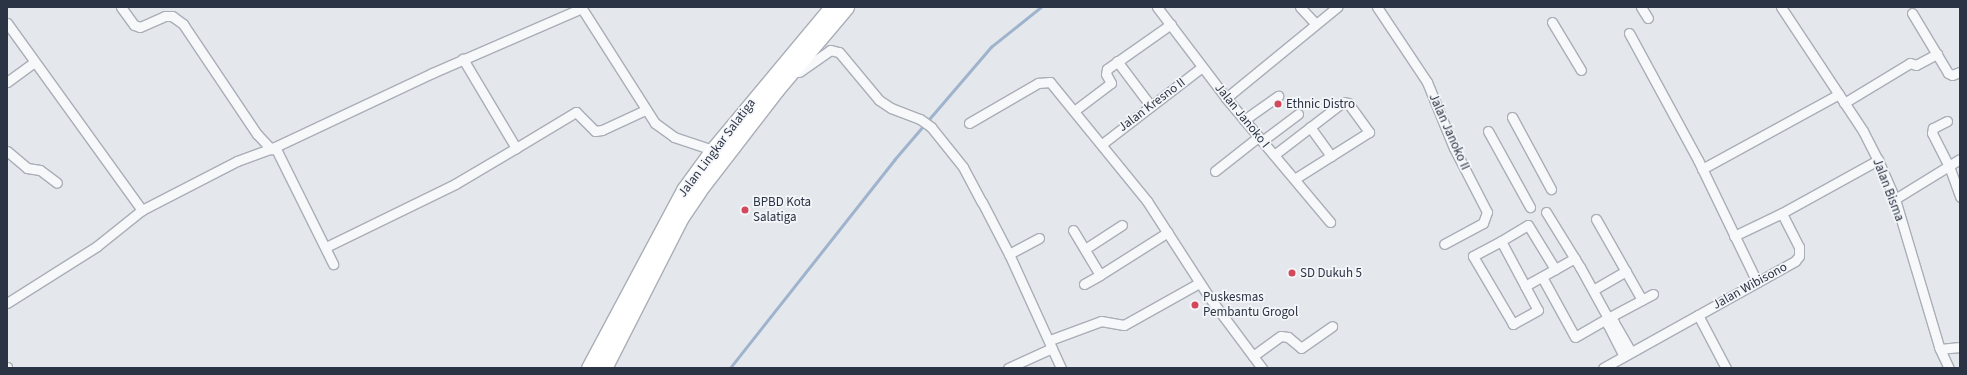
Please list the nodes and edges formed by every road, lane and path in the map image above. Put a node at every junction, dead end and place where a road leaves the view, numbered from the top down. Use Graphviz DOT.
graph roads {
  1 [pos="121,7"];
  2 [pos="581,7"];
  3 [pos="832,7"];
  4 [pos="846,7"];
  5 [pos="1157,7"];
  6 [pos="1300,7"];
  7 [pos="1337,7"];
  8 [pos="1377,7"];
  9 [pos="1641,7"];
  10 [pos="1781,7"];
  11 [pos="1912,13"];
  12 [pos="1648,18"];
  13 [pos="1552,22"];
  14 [pos="7,23"];
  15 [pos="1315,23"];
  16 [pos="1171,24"];
  17 [pos="1629,33"];
  18 [pos="1936,54"];
  19 [pos="462,59"];
  20 [pos="1117,61"];
  21 [pos="34,62"];
  22 [pos="1202,67"];
  23 [pos="1581,70"];
  24 [pos="1960,72"];
  25 [pos="7,82"];
  26 [pos="771,87"];
  27 [pos="1839,94"];
  28 [pos="1278,96"];
  29 [pos="1226,98"];
  30 [pos="1844,103"];
  31 [pos="1150,106"];
  32 [pos="644,110"];
  33 [pos="1074,111"];
  34 [pos="1298,114"];
  35 [pos="1512,117"];
  36 [pos="1244,120"];
  37 [pos="1947,121"];
  38 [pos="969,123"];
  39 [pos="740,126"];
  40 [pos="1310,127"];
  41 [pos="1488,131"];
  42 [pos="1260,139"];
  43 [pos="1102,144"];
  44 [pos="273,148"];
  45 [pos="516,148"];
  46 [pos="713,150"];
  47 [pos="8,153"];
  48 [pos="1274,155"];
  49 [pos="1331,156"];
  50 [pos="1960,159"];
  51 [pos="1878,160"];
  52 [pos="1949,166"];
  53 [pos="1702,169"];
  54 [pos="1215,171"];
  55 [pos="1296,178"];
  56 [pos="57,183"];
  57 [pos="1551,189"];
  58 [pos="1960,197"];
  59 [pos="1895,199"];
  60 [pos="1530,207"];
  61 [pos="142,210"];
  62 [pos="1546,212"];
  63 [pos="1782,213"];
  64 [pos="1596,218"];
  65 [pos="1330,222"];
  66 [pos="1122,225"];
  67 [pos="1073,230"];
  68 [pos="1168,232"];
  69 [pos="1734,236"];
  70 [pos="1039,238"];
  71 [pos="1501,241"];
  72 [pos="1444,244"];
  73 [pos="326,247"];
  74 [pos="1085,249"];
  75 [pos="1009,254"];
  76 [pos="1575,258"];
  77 [pos="333,264"];
  78 [pos="1555,269"];
  79 [pos="1626,271"];
  80 [pos="1100,274"];
  81 [pos="1542,276"];
  82 [pos="1758,282"];
  83 [pos="1200,283"];
  84 [pos="1084,284"];
  85 [pos="1525,286"];
  86 [pos="1593,290"];
  87 [pos="1653,294"];
  88 [pos="1642,300"];
  89 [pos="7,303"];
  90 [pos="1698,314"];
  91 [pos="1608,318"];
  92 [pos="1332,326"];
  93 [pos="1051,344"];
  94 [pos="1960,347"];
  95 [pos="1940,349"];
  96 [pos="1628,354"];
  97 [pos="1253,356"];
  98 [pos="589,368"];
  99 [pos="604,368"];
  100 [pos="1008,368"];
  101 [pos="1061,368"];
  102 [pos="1262,368"];
  103 [pos="1603,368"];
  104 [pos="1726,368"];
  105 [pos="1949,368"];
  1 -- 44 [label="street"];
  2 -- 19 [label="street"];
  2 -- 32 [label="street"];
  3 -- 26 [label="highway, Jalan Lingkar Salatiga"];
  4 -- 26 [label="highway, Jalan Lingkar Salatiga"];
  5 -- 16 [label="street, Jalan Janoko I"];
  6 -- 15 [label="street"];
  7 -- 15 [label="street"];
  8 -- 72 [label="street, Jalan Janoko II"];
  9 -- 12 [label="street"];
  10 -- 27 [label="street, Jalan Bisma"];
  11 -- 18 [label="street"];
  13 -- 23 [label="street"];
  14 -- 21 [label="street"];
  15 -- 29 [label="street"];
  16 -- 20 [label="street"];
  16 -- 22 [label="street, Jalan Janoko I"];
  17 -- 53 [label="street"];
  18 -- 24 [label="street"];
  18 -- 30 [label="street"];
  19 -- 44 [label="street"];
  19 -- 45 [label="street"];
  20 -- 31 [label="street"];
  20 -- 33 [label="street"];
  21 -- 25 [label="street"];
  21 -- 61 [label="street"];
  22 -- 29 [label="street, Jalan Janoko I"];
  22 -- 31 [label="street, Jalan Kresno II"];
  26 -- 39 [label="highway, Jalan Lingkar Salatiga"];
  26 -- 75 [label="street"];
  27 -- 30 [label="street, Jalan Bisma"];
  27 -- 53 [label="street"];
  28 -- 36 [label="street"];
  29 -- 36 [label="street, Jalan Janoko I"];
  30 -- 51 [label="street, Jalan Bisma"];
  31 -- 43 [label="street, Jalan Kresno II"];
  32 -- 45 [label="street"];
  32 -- 46 [label="street"];
  33 -- 38 [label="street"];
  33 -- 43 [label="street"];
  34 -- 42 [label="street"];
  35 -- 57 [label="street"];
  36 -- 42 [label="street, Jalan Janoko I"];
  37 -- 52 [label="street"];
  39 -- 46 [label="highway, Jalan Lingkar Salatiga"];
  39 -- 99 [label="highway, Jalan Lingkar Salatiga"];
  40 -- 48 [label="street"];
  40 -- 49 [label="street"];
  40 -- 49 [label="street"];
  41 -- 60 [label="street"];
  42 -- 48 [label="street, Jalan Janoko I"];
  42 -- 54 [label="street"];
  43 -- 68 [label="street"];
  44 -- 61 [label="street"];
  44 -- 73 [label="street"];
  45 -- 73 [label="street"];
  46 -- 98 [label="highway, Jalan Lingkar Salatiga"];
  47 -- 56 [label="street"];
  48 -- 55 [label="street, Jalan Janoko I"];
  49 -- 55 [label="street"];
  50 -- 52 [label="street"];
  51 -- 59 [label="street, Jalan Bisma"];
  51 -- 63 [label="street"];
  52 -- 58 [label="street"];
  52 -- 59 [label="street"];
  53 -- 69 [label="street"];
  55 -- 65 [label="street, Jalan Janoko I"];
  59 -- 95 [label="street, Jalan Bisma"];
  61 -- 89 [label="street"];
  62 -- 76 [label="street"];
  63 -- 69 [label="street"];
  63 -- 82 [label="street, Jalan Wibisono"];
  64 -- 79 [label="street"];
  66 -- 74 [label="street"];
  67 -- 74 [label="street"];
  68 -- 80 [label="street"];
  68 -- 83 [label="street"];
  69 -- 82 [label="street"];
  70 -- 75 [label="street"];
  71 -- 78 [label="street"];
  71 -- 85 [label="street"];
  71 -- 85 [label="street"];
  73 -- 77 [label="street"];
  74 -- 80 [label="street"];
  75 -- 93 [label="street"];
  76 -- 78 [label="street"];
  76 -- 86 [label="street"];
  78 -- 81 [label="street"];
  79 -- 86 [label="street"];
  79 -- 88 [label="street"];
  80 -- 84 [label="street"];
  81 -- 85 [label="street"];
  81 -- 91 [label="street"];
  82 -- 90 [label="street, Jalan Wibisono"];
  83 -- 93 [label="street"];
  83 -- 97 [label="street"];
  86 -- 91 [label="street"];
  87 -- 88 [label="street"];
  88 -- 91 [label="street"];
  90 -- 96 [label="street, Jalan Wibisono"];
  90 -- 104 [label="street"];
  91 -- 96 [label="street"];
  92 -- 97 [label="street"];
  93 -- 100 [label="street"];
  93 -- 101 [label="street"];
  94 -- 95 [label="street"];
  95 -- 105 [label="street, Jalan Bisma"];
  96 -- 103 [label="street, Jalan Wibisono"];
  97 -- 102 [label="street"];
}
